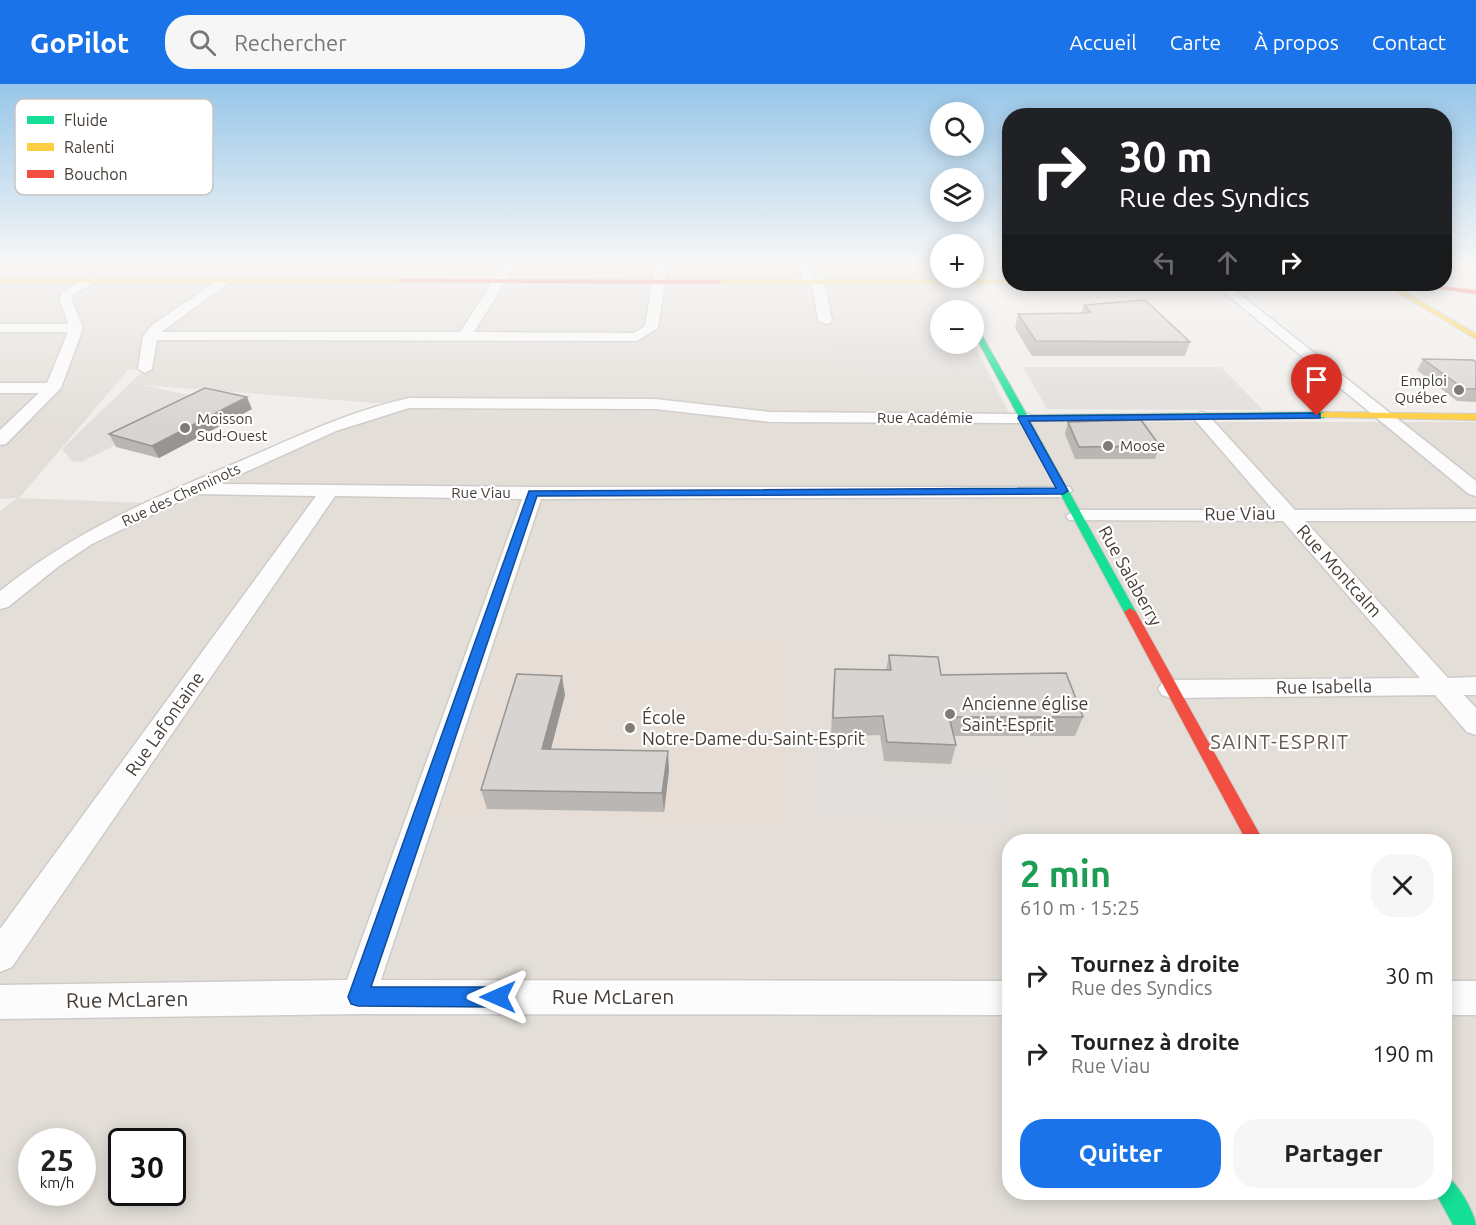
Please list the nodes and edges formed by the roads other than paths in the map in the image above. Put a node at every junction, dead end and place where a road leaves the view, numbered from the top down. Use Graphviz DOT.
graph roads {
  1 [pos="72,316"];
  2 [pos="171,316"];
  3 [pos="477,316"];
  4 [pos="653,316"];
  5 [pos="824,316"];
  6 [pos="1260,316"];
  7 [pos="1441,316"];
  8 [pos="825,320"];
  9 [pos="0,328"];
  10 [pos="76,328"];
  11 [pos="150,336"];
  12 [pos="464,337"];
  13 [pos="1476,337"];
  14 [pos="984,346"];
  15 [pos="145,369"];
  16 [pos="0,388"];
  17 [pos="53,388"];
  18 [pos="375,411"];
  19 [pos="1381,415"];
  20 [pos="1201,417"];
  21 [pos="1476,417"];
  22 [pos="1023,418"];
  23 [pos="0,440"];
  24 [pos="188,489"];
  25 [pos="1476,490"];
  26 [pos="1063,491"];
  27 [pos="329,492"];
  28 [pos="533,493"];
  29 [pos="1288,514"];
  30 [pos="1476,515"];
  31 [pos="1077,516"];
  32 [pos="0,602"];
  33 [pos="1441,686"];
  34 [pos="1476,686"];
  35 [pos="1171,689"];
  36 [pos="1476,725"];
  37 [pos="1252,834"];
  38 [pos="0,956"];
  39 [pos="358,997"];
  40 [pos="1002,998"];
  41 [pos="1452,998"];
  42 [pos="1476,998"];
  43 [pos="0,1002"];
  44 [pos="1452,1200"];
  45 [pos="1466,1225"];
  1 -- 10 [label="street"];
  2 -- 11 [label="street"];
  3 -- 12 [label="street"];
  4 -- 12 [label="street"];
  5 -- 8 [label="street"];
  6 -- 19 [label="street"];
  7 -- 13 [label="street"];
  9 -- 10 [label="street"];
  10 -- 17 [label="street"];
  11 -- 12 [label="street"];
  11 -- 15 [label="street"];
  14 -- 22 [label="street, Rue Salaberry"];
  16 -- 17 [label="street"];
  17 -- 23 [label="street"];
  18 -- 22 [label="street, Rue Académie"];
  18 -- 24 [label="street, Rue des Cheminots"];
  19 -- 20 [label="street, Rue Académie"];
  19 -- 21 [label="street, Rue Académie"];
  19 -- 25 [label="street"];
  20 -- 22 [label="street, Rue Académie"];
  20 -- 29 [label="street, Rue Montcalm"];
  22 -- 26 [label="street, Rue Salaberry"];
  24 -- 27 [label="street, Rue Viau"];
  24 -- 32 [label="street, Rue des Cheminots"];
  26 -- 28 [label="street, Rue Viau"];
  26 -- 31 [label="street, Rue Salaberry"];
  27 -- 28 [label="street, Rue Viau"];
  27 -- 38 [label="street, Rue Lafontaine"];
  28 -- 39 [label="street"];
  29 -- 30 [label="street, Rue Viau"];
  29 -- 31 [label="street, Rue Viau"];
  29 -- 33 [label="street, Rue Montcalm"];
  31 -- 35 [label="street, Rue Salaberry"];
  33 -- 34 [label="street, Rue Isabella"];
  33 -- 35 [label="street, Rue Isabella"];
  33 -- 36 [label="street, Rue Montcalm"];
  35 -- 37 [label="street, Rue Salaberry"];
  39 -- 40 [label="street, Rue McLaren"];
  39 -- 43 [label="street, Rue McLaren"];
  41 -- 42 [label="street"];
  44 -- 45 [label="street"];
}
